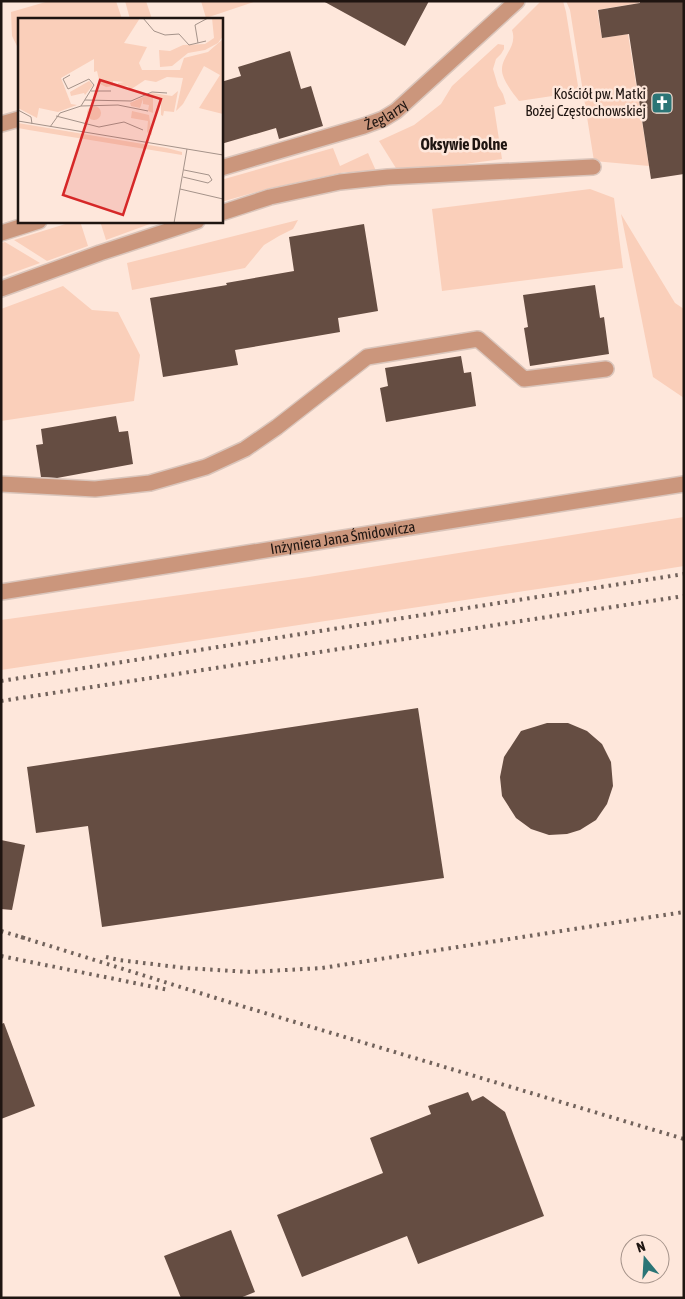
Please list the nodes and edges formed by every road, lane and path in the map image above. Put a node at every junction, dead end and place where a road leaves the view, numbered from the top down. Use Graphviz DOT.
graph roads {
  1 [pos="517,1"];
  2 [pos="18,119"];
  3 [pos="1,124"];
  4 [pos="593,166"];
  5 [pos="222,168"];
  6 [pos="222,213"];
  7 [pos="36,222"];
  8 [pos="194,222"];
  9 [pos="1,233"];
  10 [pos="1,289"];
  11 [pos="606,369"];
  12 [pos="1,484"];
  13 [pos="684,484"];
  14 [pos="1,592"];
  1 -- 5 [label="street, Żeglarzy"];
  2 -- 3 [label="street"];
  4 -- 6 [label="street"];
  7 -- 9 [label="street"];
  8 -- 10 [label="street"];
  11 -- 12 [label="street"];
  13 -- 14 [label="street, Inżyniera Jana Śmidowicza"];
}
